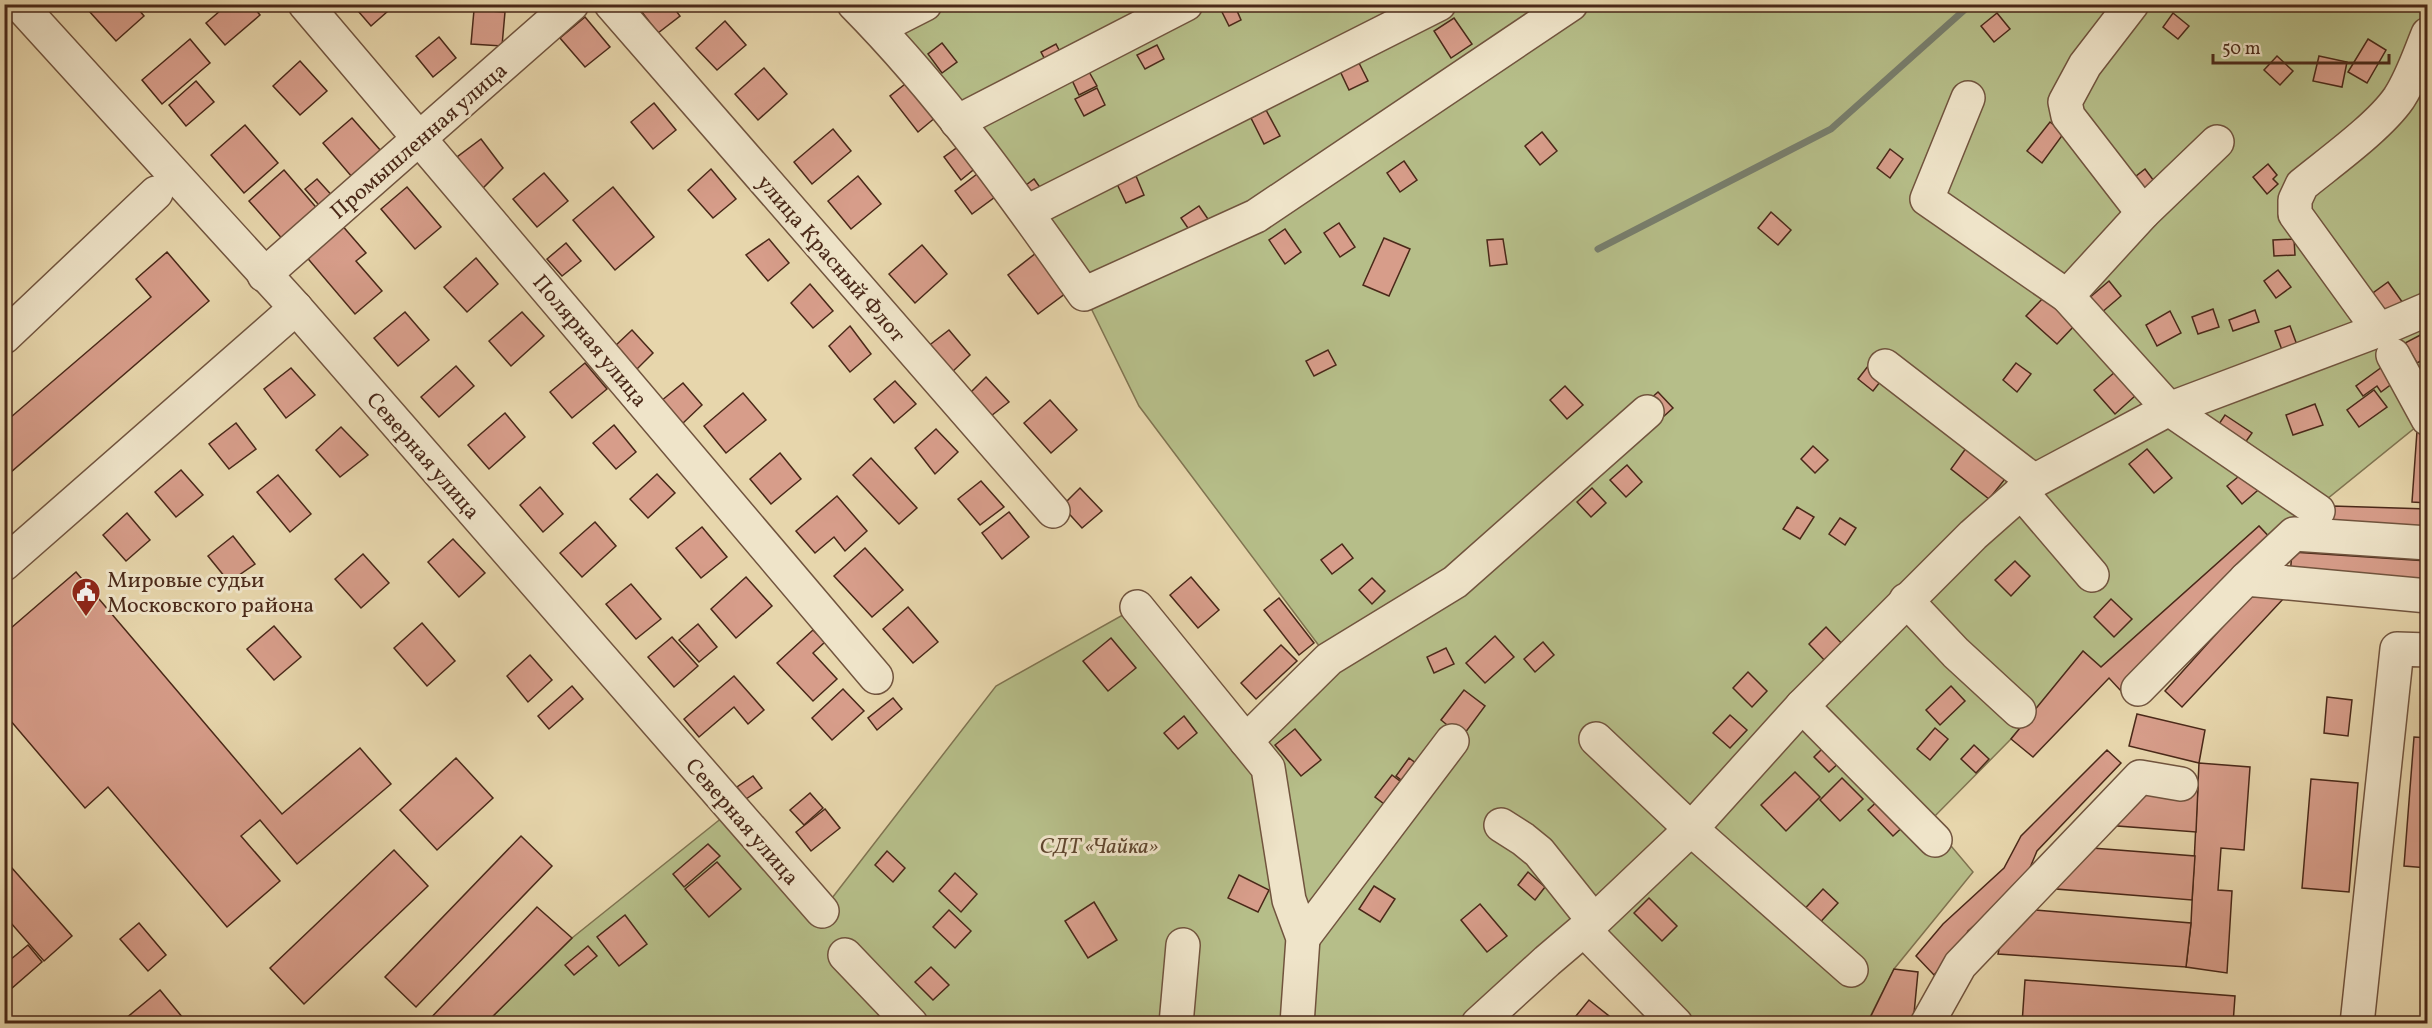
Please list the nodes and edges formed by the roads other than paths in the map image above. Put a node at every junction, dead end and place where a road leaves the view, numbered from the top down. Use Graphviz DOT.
graph roads {
  1 [pos="19,4"];
  2 [pos="305,4"];
  3 [pos="572,4"];
  4 [pos="611,4"];
  5 [pos="854,4"];
  6 [pos="925,4"];
  7 [pos="1186,4"];
  8 [pos="1439,4"];
  9 [pos="1571,4"];
  10 [pos="2132,4"];
  11 [pos="878,28"];
  12 [pos="2427,34"];
  13 [pos="1968,98"];
  14 [pos="957,122"];
  15 [pos="419,138"];
  16 [pos="2217,142"];
  17 [pos="156,193"];
  18 [pos="1027,212"];
  19 [pos="2143,213"];
  20 [pos="264,275"];
  21 [pos="2067,296"];
  22 [pos="296,308"];
  23 [pos="2427,309"];
  24 [pos="4,336"];
  25 [pos="2386,342"];
  26 [pos="1885,366"];
  27 [pos="2169,409"];
  28 [pos="1647,412"];
  29 [pos="2427,419"];
  30 [pos="2028,486"];
  31 [pos="1053,511"];
  32 [pos="2318,512"];
  33 [pos="2427,543"];
  34 [pos="4,564"];
  35 [pos="2092,575"];
  36 [pos="2246,579"];
  37 [pos="2427,596"];
  38 [pos="1906,600"];
  39 [pos="1137,607"];
  40 [pos="2427,650"];
  41 [pos="876,676"];
  42 [pos="2138,689"];
  43 [pos="1802,706"];
  44 [pos="2019,711"];
  45 [pos="1596,739"];
  46 [pos="1246,741"];
  47 [pos="1452,741"];
  48 [pos="2181,784"];
  49 [pos="1501,825"];
  50 [pos="1691,829"];
  51 [pos="1935,840"];
  52 [pos="822,911"];
  53 [pos="1589,926"];
  54 [pos="1303,938"];
  55 [pos="1184,945"];
  56 [pos="845,955"];
  57 [pos="1851,970"];
  58 [pos="911,1023"];
  59 [pos="1176,1023"];
  60 [pos="1297,1023"];
  61 [pos="1478,1023"];
  62 [pos="1676,1023"];
  63 [pos="1927,1023"];
  64 [pos="2357,1023"];
  1 -- 20 [label="street, Северная улица"];
  2 -- 15 [label="street, Полярная улица"];
  3 -- 15 [label="street, Промышленная улица"];
  4 -- 31 [label="street, улица Красный Флот"];
  5 -- 11 [label="street"];
  6 -- 11 [label="street"];
  7 -- 14 [label="street"];
  8 -- 18 [label="street"];
  9 -- 18 [label="street"];
  10 -- 19 [label="street"];
  11 -- 14 [label="street"];
  12 -- 25 [label="street"];
  13 -- 21 [label="street"];
  14 -- 18 [label="street"];
  15 -- 20 [label="street, Промышленная улица"];
  15 -- 41 [label="street, Полярная улица"];
  16 -- 19 [label="street"];
  17 -- 24 [label="street"];
  19 -- 21 [label="street"];
  20 -- 22 [label="street, Северная улица"];
  21 -- 27 [label="street"];
  22 -- 34 [label="street"];
  22 -- 52 [label="street, Северная улица"];
  23 -- 25 [label="street"];
  25 -- 27 [label="street"];
  25 -- 29 [label="street"];
  26 -- 30 [label="street"];
  27 -- 30 [label="street"];
  27 -- 32 [label="street"];
  28 -- 46 [label="street"];
  30 -- 35 [label="street"];
  30 -- 38 [label="street"];
  33 -- 36 [label="street"];
  36 -- 37 [label="street"];
  36 -- 42 [label="street"];
  38 -- 43 [label="street"];
  38 -- 44 [label="street"];
  39 -- 46 [label="street"];
  40 -- 64 [label="street"];
  43 -- 50 [label="street"];
  43 -- 51 [label="street"];
  45 -- 50 [label="street"];
  46 -- 54 [label="street"];
  47 -- 54 [label="street"];
  48 -- 63 [label="street"];
  49 -- 53 [label="street"];
  50 -- 53 [label="street"];
  50 -- 57 [label="street"];
  53 -- 61 [label="street"];
  53 -- 62 [label="street"];
  54 -- 60 [label="street"];
  55 -- 59 [label="street"];
  56 -- 58 [label="street"];
}
